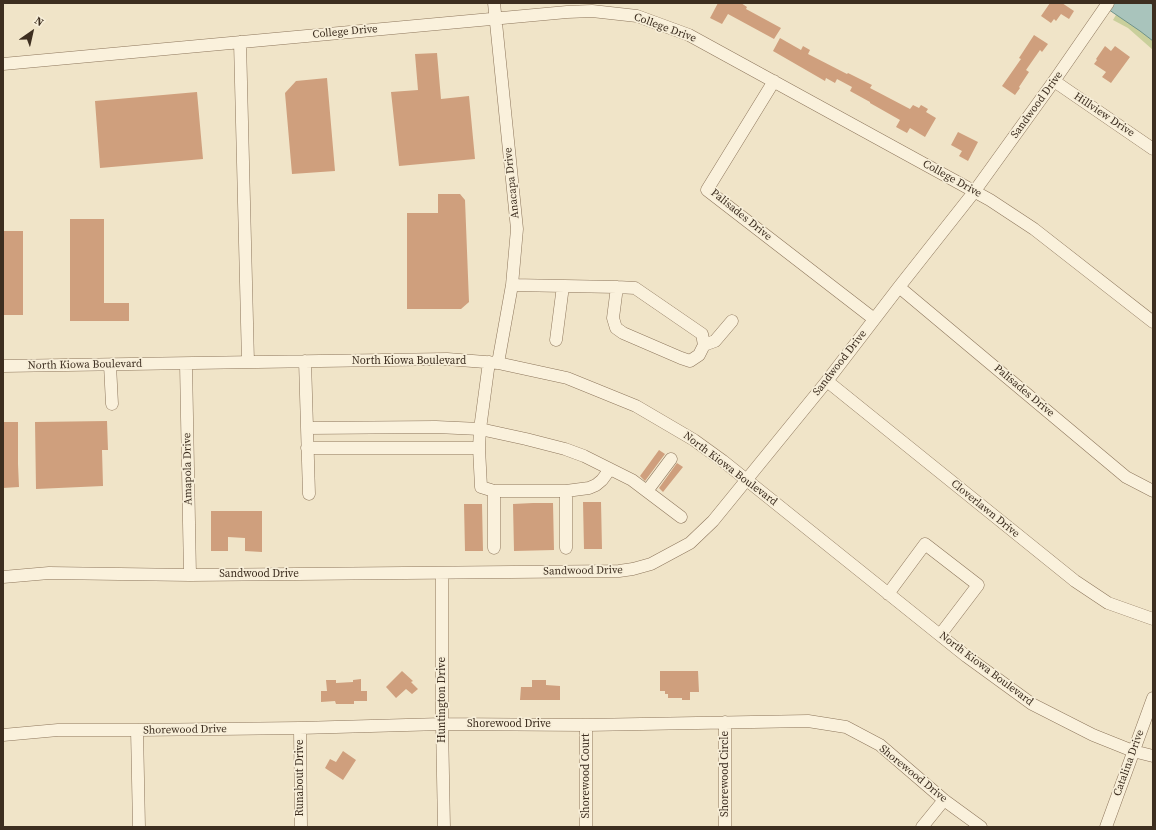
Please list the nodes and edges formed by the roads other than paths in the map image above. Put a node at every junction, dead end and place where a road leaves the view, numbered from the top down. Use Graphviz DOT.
graph roads {
  1 [pos="494,3"];
  2 [pos="1108,3"];
  3 [pos="592,7"];
  4 [pos="495,18"];
  5 [pos="240,42"];
  6 [pos="3,64"];
  7 [pos="774,81"];
  8 [pos="1054,81"];
  9 [pos="1153,149"];
  10 [pos="974,192"];
  11 [pos="512,284"];
  12 [pos="563,286"];
  13 [pos="617,287"];
  14 [pos="899,287"];
  15 [pos="874,319"];
  16 [pos="732,321"];
  17 [pos="1153,322"];
  18 [pos="556,340"];
  19 [pos="704,345"];
  20 [pos="305,361"];
  21 [pos="248,362"];
  22 [pos="493,363"];
  23 [pos="186,364"];
  24 [pos="110,365"];
  25 [pos="3,366"];
  26 [pos="827,381"];
  27 [pos="112,404"];
  28 [pos="307,428"];
  29 [pos="480,429"];
  30 [pos="307,448"];
  31 [pos="479,448"];
  32 [pos="671,458"];
  33 [pos="610,469"];
  34 [pos="746,480"];
  35 [pos="647,490"];
  36 [pos="494,491"];
  37 [pos="566,491"];
  38 [pos="1153,491"];
  39 [pos="309,494"];
  40 [pos="681,517"];
  41 [pos="494,548"];
  42 [pos="566,548"];
  43 [pos="442,573"];
  44 [pos="190,575"];
  45 [pos="3,577"];
  46 [pos="888,594"];
  47 [pos="1153,618"];
  48 [pos="940,635"];
  49 [pos="1153,698"];
  50 [pos="725,722"];
  51 [pos="442,724"];
  52 [pos="586,725"];
  53 [pos="300,728"];
  54 [pos="137,730"];
  55 [pos="3,735"];
  56 [pos="1133,751"];
  57 [pos="1153,756"];
  58 [pos="944,800"];
  59 [pos="139,827"];
  60 [pos="301,827"];
  61 [pos="444,827"];
  62 [pos="586,827"];
  63 [pos="726,827"];
  64 [pos="922,827"];
  65 [pos="981,827"];
  66 [pos="1106,827"];
  1 -- 4 [label="street, Anacapa Drive"];
  2 -- 8 [label="street, Sandwood Drive"];
  3 -- 4 [label="street, College Drive"];
  3 -- 7 [label="street, College Drive"];
  4 -- 5 [label="street, College Drive"];
  4 -- 11 [label="street, Anacapa Drive"];
  5 -- 6 [label="street, College Drive"];
  5 -- 21 [label="street"];
  7 -- 10 [label="street, College Drive"];
  7 -- 15 [label="street, Palisades Drive"];
  8 -- 9 [label="street, Hillview Drive"];
  8 -- 10 [label="street, Sandwood Drive"];
  10 -- 14 [label="street, Sandwood Drive"];
  10 -- 17 [label="street, College Drive"];
  11 -- 12 [label="street"];
  11 -- 22 [label="street, Anacapa Drive"];
  12 -- 13 [label="street"];
  12 -- 18 [label="street"];
  13 -- 19 [label="street"];
  13 -- 19 [label="street"];
  14 -- 15 [label="street, Sandwood Drive"];
  14 -- 38 [label="street, Palisades Drive"];
  15 -- 26 [label="street, Sandwood Drive"];
  16 -- 19 [label="street"];
  20 -- 21 [label="street, North Kiowa Boulevard"];
  20 -- 22 [label="street, North Kiowa Boulevard"];
  20 -- 28 [label="street"];
  21 -- 23 [label="street, North Kiowa Boulevard"];
  22 -- 29 [label="street, Anacapa Drive"];
  22 -- 34 [label="street, North Kiowa Boulevard"];
  23 -- 24 [label="street, North Kiowa Boulevard"];
  23 -- 44 [label="street, Amapola Drive"];
  24 -- 25 [label="street, North Kiowa Boulevard"];
  24 -- 27 [label="street"];
  26 -- 34 [label="street, Sandwood Drive"];
  26 -- 47 [label="street, Cloverlawn Drive"];
  28 -- 29 [label="street"];
  28 -- 30 [label="street"];
  29 -- 31 [label="street, Anacapa Drive"];
  29 -- 33 [label="street"];
  30 -- 31 [label="street"];
  30 -- 39 [label="street"];
  31 -- 36 [label="street, Anacapa Drive"];
  32 -- 35 [label="street"];
  33 -- 35 [label="street"];
  33 -- 37 [label="street"];
  34 -- 43 [label="street, Sandwood Drive"];
  34 -- 46 [label="street, North Kiowa Boulevard"];
  35 -- 40 [label="street"];
  36 -- 37 [label="street"];
  36 -- 41 [label="street"];
  37 -- 42 [label="street"];
  43 -- 44 [label="street, Sandwood Drive"];
  43 -- 51 [label="street, Huntington Drive"];
  44 -- 45 [label="street, Sandwood Drive"];
  46 -- 48 [label="street, North Kiowa Boulevard"];
  46 -- 48 [label="street"];
  48 -- 56 [label="street, North Kiowa Boulevard"];
  49 -- 56 [label="street, Catalina Drive"];
  50 -- 52 [label="street, Shorewood Drive"];
  50 -- 58 [label="street, Shorewood Drive"];
  50 -- 63 [label="street, Shorewood Circle"];
  51 -- 52 [label="street, Shorewood Drive"];
  51 -- 53 [label="street, Shorewood Drive"];
  51 -- 61 [label="street, Huntington Drive"];
  52 -- 62 [label="street, Shorewood Court"];
  53 -- 54 [label="street, Shorewood Drive"];
  53 -- 60 [label="street, Runabout Drive"];
  54 -- 55 [label="street, Shorewood Drive"];
  54 -- 59 [label="street"];
  56 -- 57 [label="street, North Kiowa Boulevard"];
  56 -- 66 [label="street, Catalina Drive"];
  58 -- 64 [label="street"];
  58 -- 65 [label="street, Shorewood Drive"];
}
